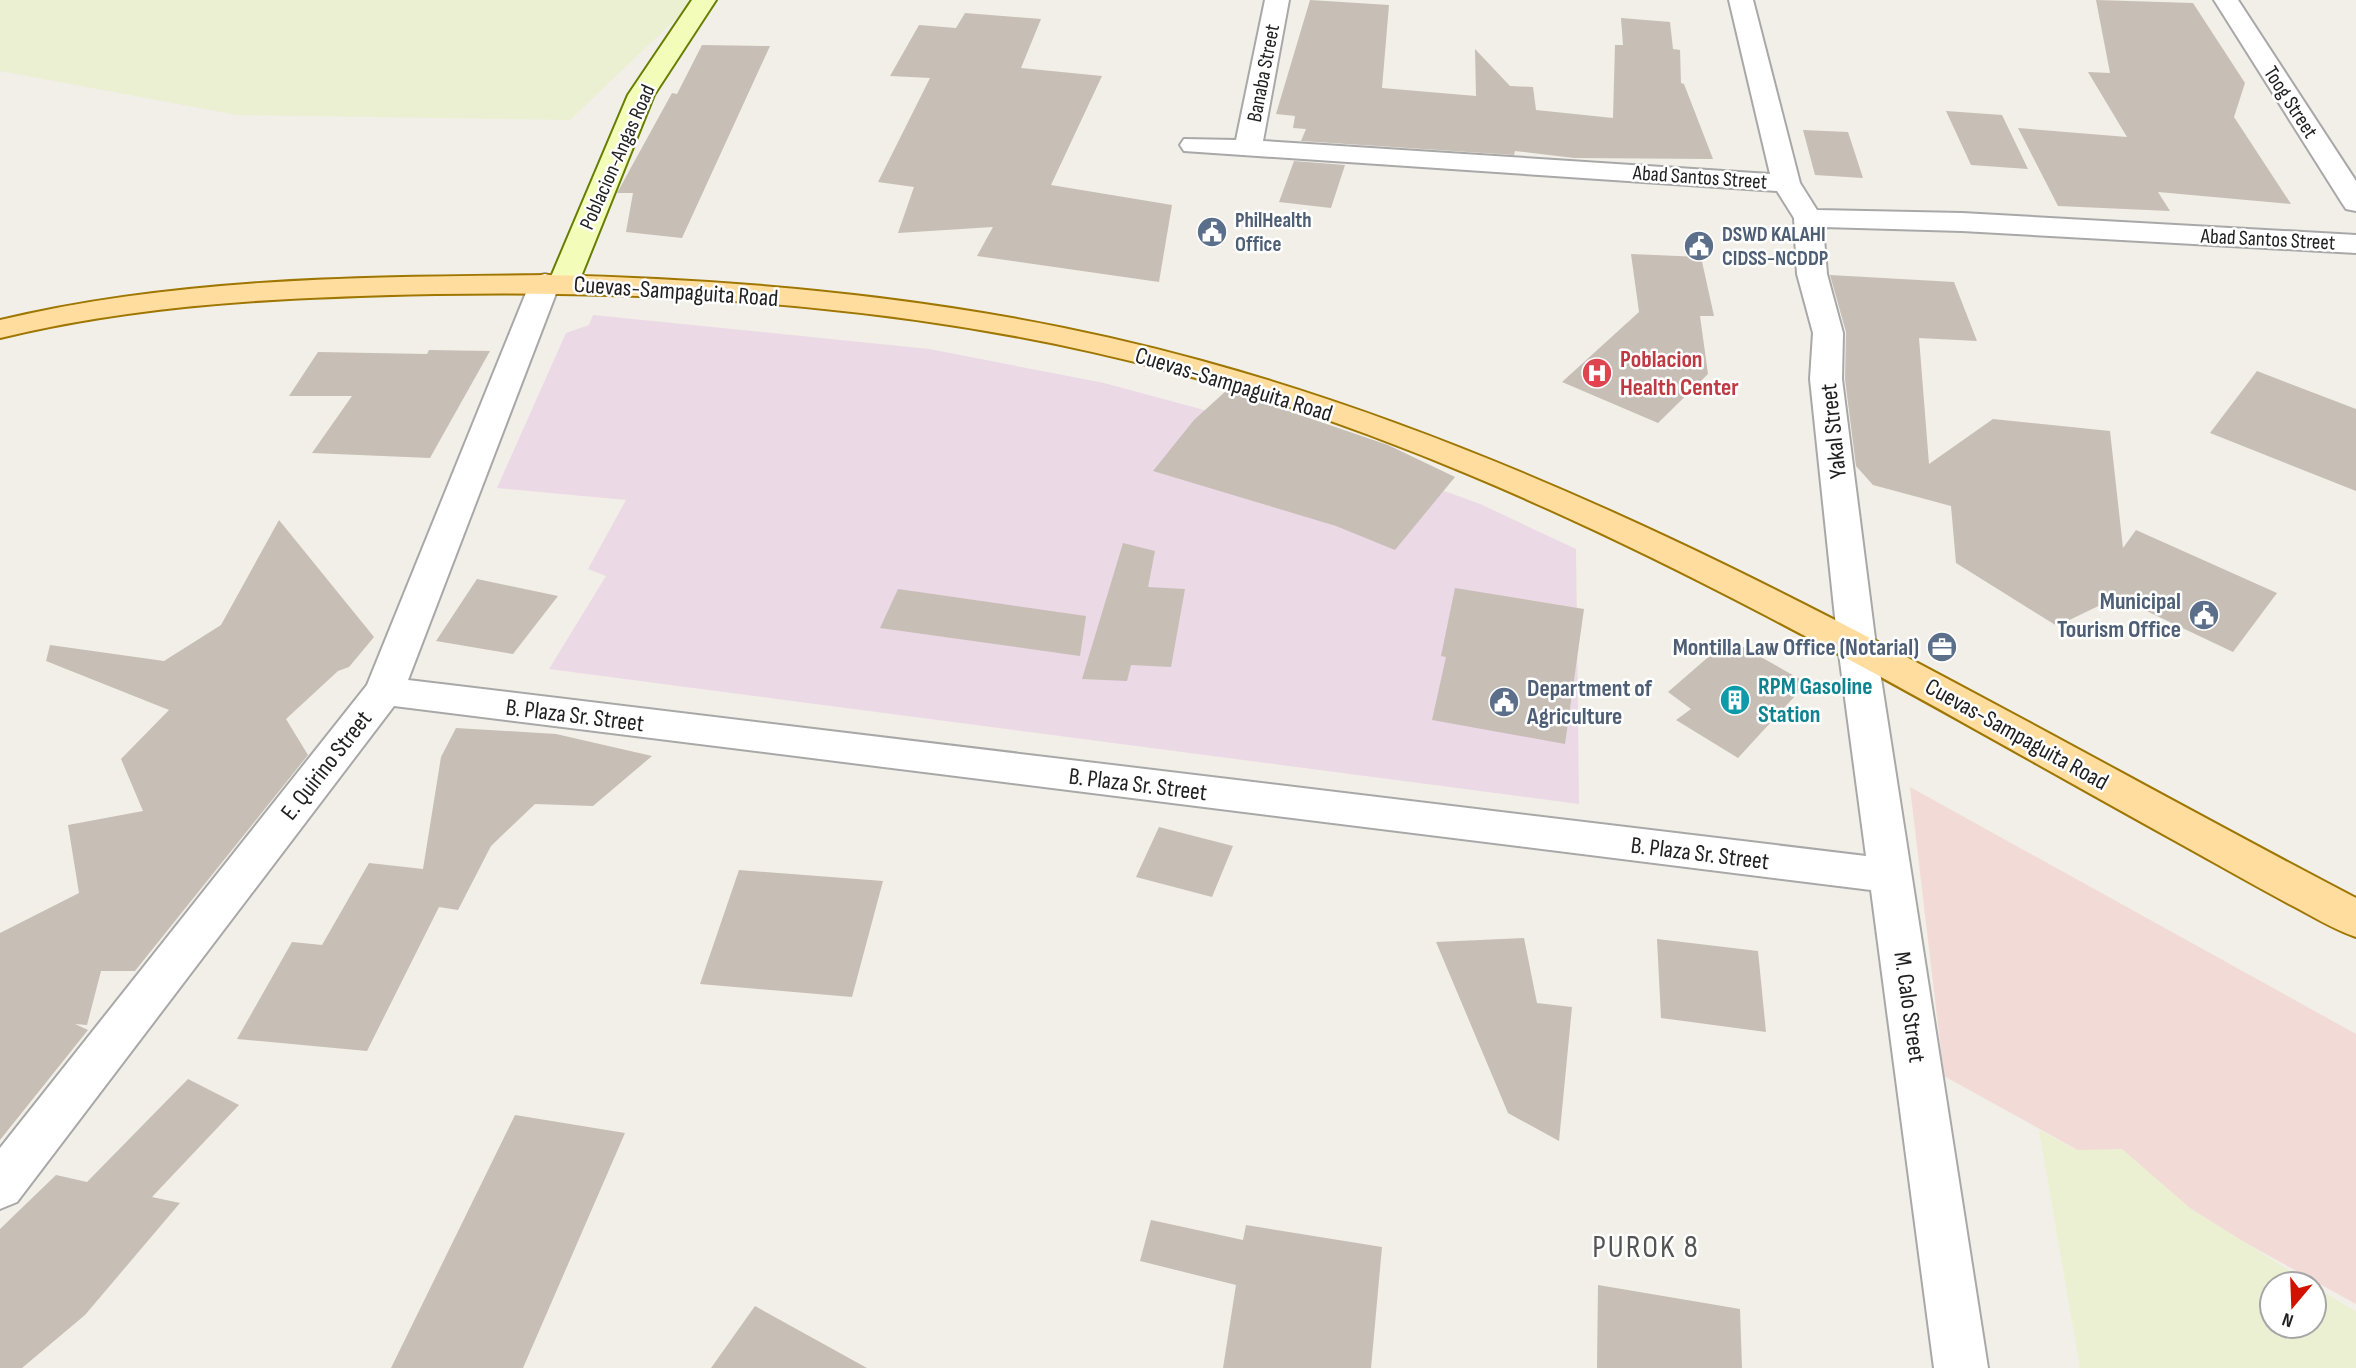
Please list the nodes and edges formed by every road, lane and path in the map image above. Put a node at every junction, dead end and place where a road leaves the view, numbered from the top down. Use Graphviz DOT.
graph roads {
  1 [pos="704,0"];
  2 [pos="1277,0"];
  3 [pos="1741,0"];
  4 [pos="2226,0"];
  5 [pos="1193,145"];
  6 [pos="1248,147"];
  7 [pos="1786,183"];
  8 [pos="2356,203"];
  9 [pos="1808,218"];
  10 [pos="2356,244"];
  11 [pos="554,283"];
  12 [pos="0,329"];
  13 [pos="1857,646"];
  14 [pos="384,691"];
  15 [pos="1891,876"];
  16 [pos="2356,919"];
  17 [pos="0,1186"];
  18 [pos="1961,1368"];
  1 -- 11 [label="street, Poblacion-Angas Road"];
  2 -- 6 [label="street, Banaba Street"];
  3 -- 7 [label="street"];
  4 -- 8 [label="street, Toog Street"];
  5 -- 6 [label="street, Abad Santos Street"];
  6 -- 7 [label="street, Abad Santos Street"];
  7 -- 9 [label="street, Abad Santos Street"];
  9 -- 10 [label="street, Abad Santos Street"];
  9 -- 13 [label="street, Yakal Street"];
  11 -- 12 [label="main road, Cuevas-Sampaguita Road"];
  11 -- 13 [label="main road, Cuevas-Sampaguita Road"];
  11 -- 14 [label="street, E. Quirino Street"];
  13 -- 15 [label="street, M. Calo Street"];
  13 -- 16 [label="main road, Cuevas-Sampaguita Road"];
  14 -- 15 [label="street, B. Plaza Sr. Street"];
  14 -- 17 [label="street, E. Quirino Street"];
  15 -- 18 [label="street, M. Calo Street"];
}
